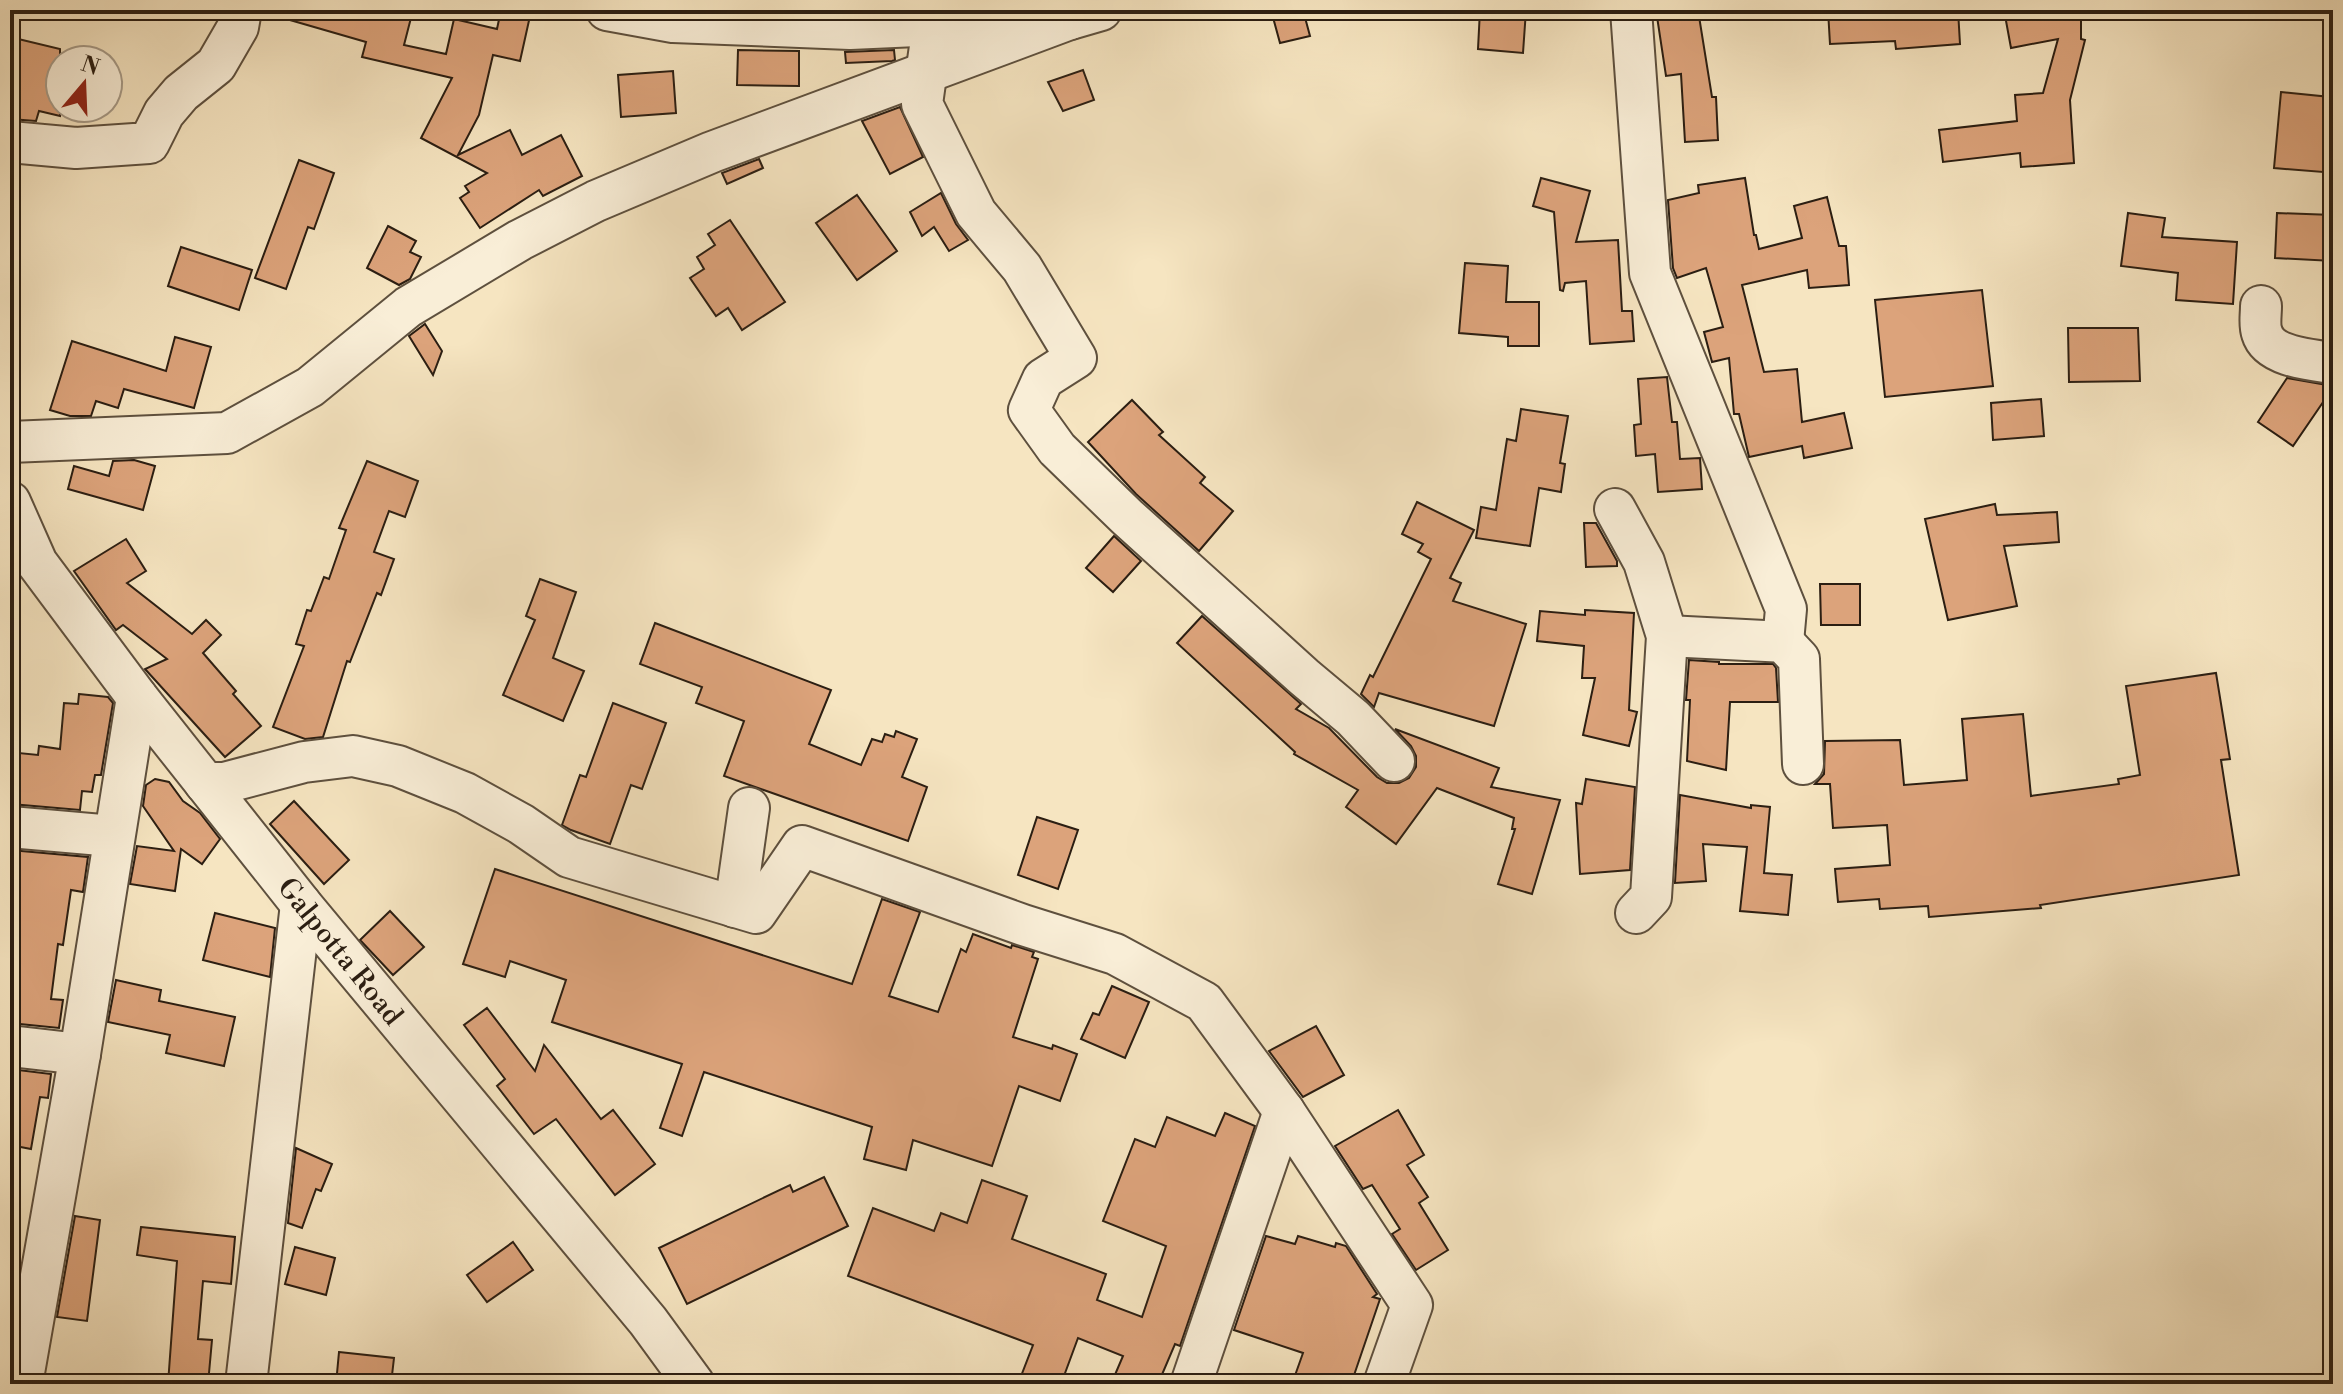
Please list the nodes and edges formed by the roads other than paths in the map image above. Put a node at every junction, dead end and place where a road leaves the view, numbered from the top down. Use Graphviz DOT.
graph roads {
  1 [pos="241,10"];
  2 [pos="607,10"];
  3 [pos="1631,10"];
  4 [pos="1085,14"];
  5 [pos="933,25"];
  6 [pos="925,73"];
  7 [pos="10,142"];
  8 [pos="2261,306"];
  9 [pos="2333,363"];
  10 [pos="10,442"];
  11 [pos="10,502"];
  12 [pos="1615,509"];
  13 [pos="1667,636"];
  14 [pos="1783,642"];
  15 [pos="137,697"];
  16 [pos="1394,761"];
  17 [pos="1803,764"];
  18 [pos="205,783"];
  19 [pos="749,808"];
  20 [pos="10,827"];
  21 [pos="113,836"];
  22 [pos="301,904"];
  23 [pos="735,907"];
  24 [pos="1636,913"];
  25 [pos="10,1046"];
  26 [pos="80,1054"];
  27 [pos="1284,1111"];
  28 [pos="22,1384"];
  29 [pos="246,1384"];
  30 [pos="694,1384"];
  31 [pos="1191,1384"];
  32 [pos="1384,1384"];
  1 -- 7 [label="street"];
  2 -- 5 [label="street"];
  3 -- 14 [label="street"];
  4 -- 5 [label="street"];
  4 -- 6 [label="street"];
  5 -- 6 [label="street"];
  6 -- 10 [label="street"];
  6 -- 16 [label="street"];
  8 -- 9 [label="street"];
  11 -- 15 [label="street, Galpotta Road"];
  12 -- 13 [label="street"];
  13 -- 14 [label="street"];
  13 -- 24 [label="street"];
  14 -- 17 [label="street"];
  15 -- 18 [label="street, Galpotta Road"];
  15 -- 21 [label="street"];
  18 -- 22 [label="street, Galpotta Road"];
  18 -- 23 [label="street"];
  19 -- 23 [label="street"];
  20 -- 21 [label="street"];
  21 -- 26 [label="street"];
  22 -- 29 [label="street"];
  22 -- 30 [label="street, Galpotta Road"];
  23 -- 27 [label="street"];
  25 -- 26 [label="street"];
  26 -- 28 [label="street"];
  27 -- 31 [label="street"];
  27 -- 32 [label="street"];
}
